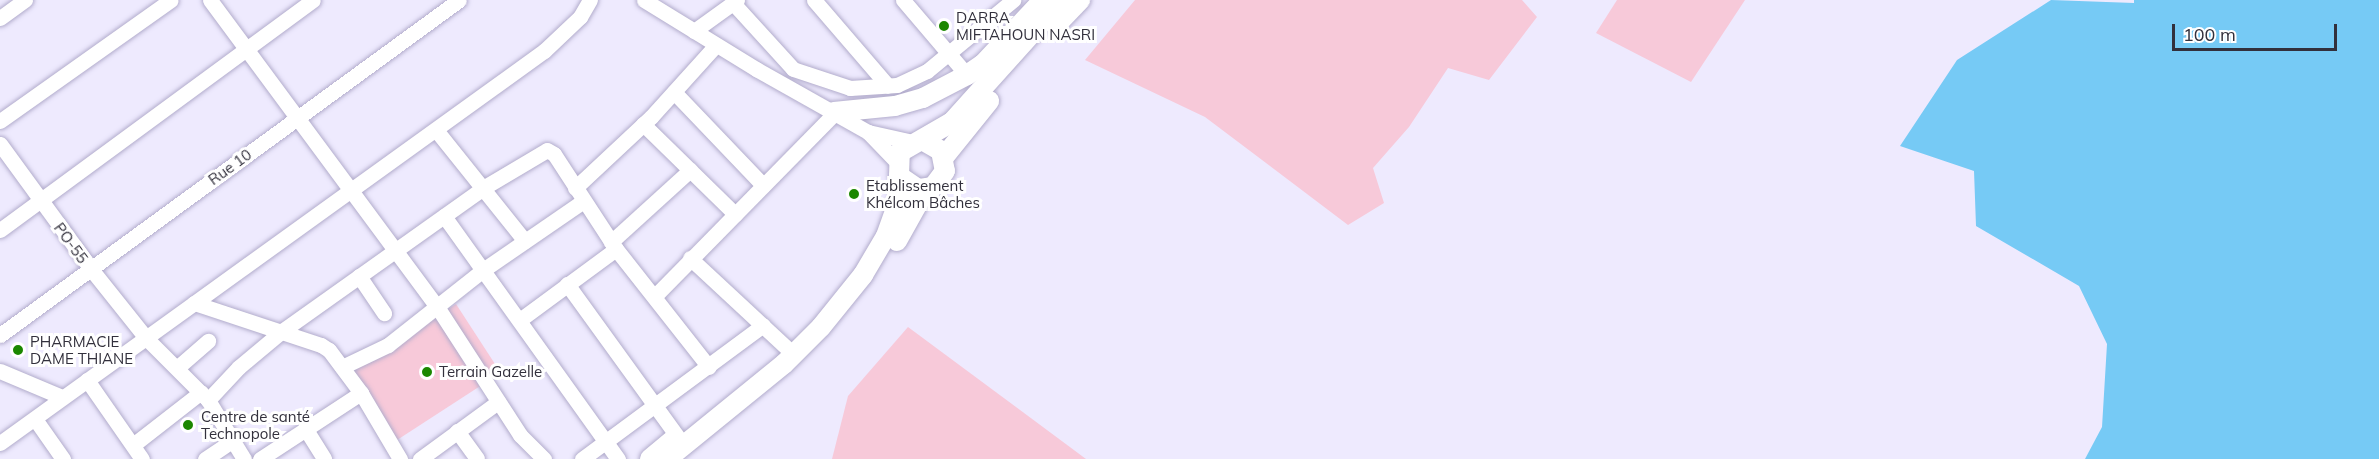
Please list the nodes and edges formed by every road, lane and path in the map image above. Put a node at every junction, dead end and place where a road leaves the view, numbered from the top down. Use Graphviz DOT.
graph roads {
  1 [pos="25,0"];
  2 [pos="171,0"];
  3 [pos="210,0"];
  4 [pos="313,0"];
  5 [pos="458,0"];
  6 [pos="590,0"];
  7 [pos="644,0"];
  8 [pos="814,0"];
  9 [pos="1013,0"];
  10 [pos="1043,0"];
  11 [pos="1062,0"];
  12 [pos="1080,0"];
  13 [pos="735,1"];
  14 [pos="905,1"];
  15 [pos="0,18"];
  16 [pos="694,32"];
  17 [pos="716,45"];
  18 [pos="246,49"];
  19 [pos="950,52"];
  20 [pos="983,64"];
  21 [pos="967,75"];
  22 [pos="888,86"];
  23 [pos="674,92"];
  24 [pos="964,109"];
  25 [pos="835,112"];
  26 [pos="297,119"];
  27 [pos="0,122"];
  28 [pos="643,124"];
  29 [pos="436,130"];
  30 [pos="868,132"];
  31 [pos="919,142"];
  32 [pos="0,144"];
  33 [pos="944,157"];
  34 [pos="897,162"];
  35 [pos="690,170"];
  36 [pos="905,183"];
  37 [pos="763,185"];
  38 [pos="483,188"];
  39 [pos="575,188"];
  40 [pos="926,189"];
  41 [pos="351,191"];
  42 [pos="40,201"];
  43 [pos="582,202"];
  44 [pos="735,214"];
  45 [pos="444,216"];
  46 [pos="0,230"];
  47 [pos="525,241"];
  48 [pos="613,245"];
  49 [pos="396,250"];
  50 [pos="690,258"];
  51 [pos="91,269"];
  52 [pos="483,270"];
  53 [pos="359,276"];
  54 [pos="567,284"];
  55 [pos="655,296"];
  56 [pos="194,303"];
  57 [pos="436,305"];
  58 [pos="384,313"];
  59 [pos="521,319"];
  60 [pos="763,325"];
  61 [pos="282,331"];
  62 [pos="0,335"];
  63 [pos="146,338"];
  64 [pos="208,340"];
  65 [pos="796,346"];
  66 [pos="178,367"];
  67 [pos="342,367"];
  68 [pos="709,367"];
  69 [pos="0,371"];
  70 [pos="87,380"];
  71 [pos="361,393"];
  72 [pos="205,396"];
  73 [pos="62,397"];
  74 [pos="498,402"];
  75 [pos="656,405"];
  76 [pos="35,419"];
  77 [pos="305,428"];
  78 [pos="457,431"];
  79 [pos="678,436"];
  80 [pos="232,441"];
  81 [pos="606,442"];
  82 [pos="0,443"];
  83 [pos="132,445"];
  84 [pos="63,459"];
  85 [pos="142,459"];
  86 [pos="205,459"];
  87 [pos="244,459"];
  88 [pos="260,459"];
  89 [pos="324,459"];
  90 [pos="400,459"];
  91 [pos="420,459"];
  92 [pos="477,459"];
  93 [pos="544,459"];
  94 [pos="582,459"];
  95 [pos="618,459"];
  96 [pos="650,459"];
  97 [pos="667,459"];
  98 [pos="687,459"];
  1 -- 15 [label="street"];
  2 -- 27 [label="street"];
  3 -- 18 [label="street"];
  4 -- 18 [label="street"];
  5 -- 26 [label="street, Rue 10"];
  6 -- 29 [label="street"];
  7 -- 16 [label="street"];
  8 -- 22 [label="street"];
  9 -- 19 [label="street"];
  10 -- 20 [label="main road"];
  11 -- 24 [label="main road"];
  12 -- 33 [label="main road"];
  13 -- 16 [label="street"];
  13 -- 22 [label="street"];
  14 -- 19 [label="street"];
  16 -- 17 [label="street"];
  17 -- 23 [label="street"];
  17 -- 25 [label="street"];
  18 -- 26 [label="street"];
  18 -- 42 [label="street"];
  19 -- 21 [label="street"];
  19 -- 22 [label="street"];
  20 -- 21 [label="main road"];
  20 -- 24 [label="main road"];
  21 -- 25 [label="main road"];
  23 -- 28 [label="street"];
  23 -- 37 [label="street"];
  24 -- 31 [label="main road"];
  25 -- 30 [label="street"];
  25 -- 37 [label="street"];
  26 -- 41 [label="street"];
  26 -- 51 [label="street, Rue 10"];
  28 -- 35 [label="street"];
  28 -- 39 [label="street"];
  29 -- 38 [label="street"];
  29 -- 41 [label="street"];
  30 -- 31 [label="street"];
  30 -- 34 [label="street"];
  31 -- 33 [label="main road"];
  31 -- 34 [label="main road"];
  32 -- 42 [label="street, PO-55"];
  33 -- 40 [label="main road"];
  34 -- 36 [label="main road"];
  35 -- 44 [label="street"];
  35 -- 48 [label="street"];
  36 -- 40 [label="main road"];
  36 -- 65 [label="main road"];
  37 -- 44 [label="street"];
  38 -- 39 [label="street"];
  38 -- 45 [label="street"];
  38 -- 47 [label="street"];
  39 -- 43 [label="street"];
  40 -- 98 [label="main road"];
  41 -- 49 [label="street"];
  41 -- 56 [label="street"];
  42 -- 46 [label="street"];
  42 -- 51 [label="street, PO-55"];
  43 -- 47 [label="street"];
  43 -- 48 [label="street"];
  44 -- 50 [label="street"];
  45 -- 49 [label="street"];
  45 -- 52 [label="street"];
  47 -- 52 [label="street"];
  48 -- 54 [label="street"];
  48 -- 55 [label="street"];
  49 -- 53 [label="street"];
  49 -- 57 [label="street"];
  50 -- 55 [label="street"];
  50 -- 60 [label="street"];
  51 -- 62 [label="street, Rue 10"];
  51 -- 63 [label="street, PO-55"];
  52 -- 57 [label="street"];
  52 -- 59 [label="street"];
  53 -- 58 [label="street"];
  53 -- 61 [label="street"];
  54 -- 59 [label="street"];
  54 -- 75 [label="street"];
  55 -- 68 [label="street"];
  56 -- 61 [label="street"];
  56 -- 63 [label="street"];
  57 -- 67 [label="street"];
  57 -- 74 [label="street"];
  59 -- 81 [label="street"];
  60 -- 65 [label="street"];
  60 -- 68 [label="street"];
  61 -- 67 [label="street"];
  61 -- 72 [label="street"];
  63 -- 66 [label="street, PO-55"];
  63 -- 70 [label="street"];
  64 -- 66 [label="street"];
  65 -- 79 [label="main road"];
  65 -- 97 [label="main road"];
  66 -- 72 [label="street, PO-55"];
  67 -- 71 [label="street"];
  68 -- 75 [label="street"];
  69 -- 73 [label="street"];
  70 -- 73 [label="street"];
  70 -- 83 [label="street"];
  71 -- 77 [label="street"];
  71 -- 90 [label="street"];
  72 -- 80 [label="street, PO-55"];
  72 -- 83 [label="street"];
  73 -- 76 [label="street"];
  74 -- 78 [label="street"];
  74 -- 93 [label="street"];
  75 -- 79 [label="street"];
  75 -- 81 [label="street"];
  76 -- 82 [label="street"];
  76 -- 84 [label="street"];
  77 -- 88 [label="street"];
  77 -- 89 [label="street"];
  78 -- 91 [label="street"];
  78 -- 92 [label="street"];
  79 -- 96 [label="main road"];
  80 -- 86 [label="street"];
  80 -- 87 [label="street, PO-55"];
  81 -- 94 [label="street"];
  81 -- 95 [label="street"];
  83 -- 85 [label="street"];
}
